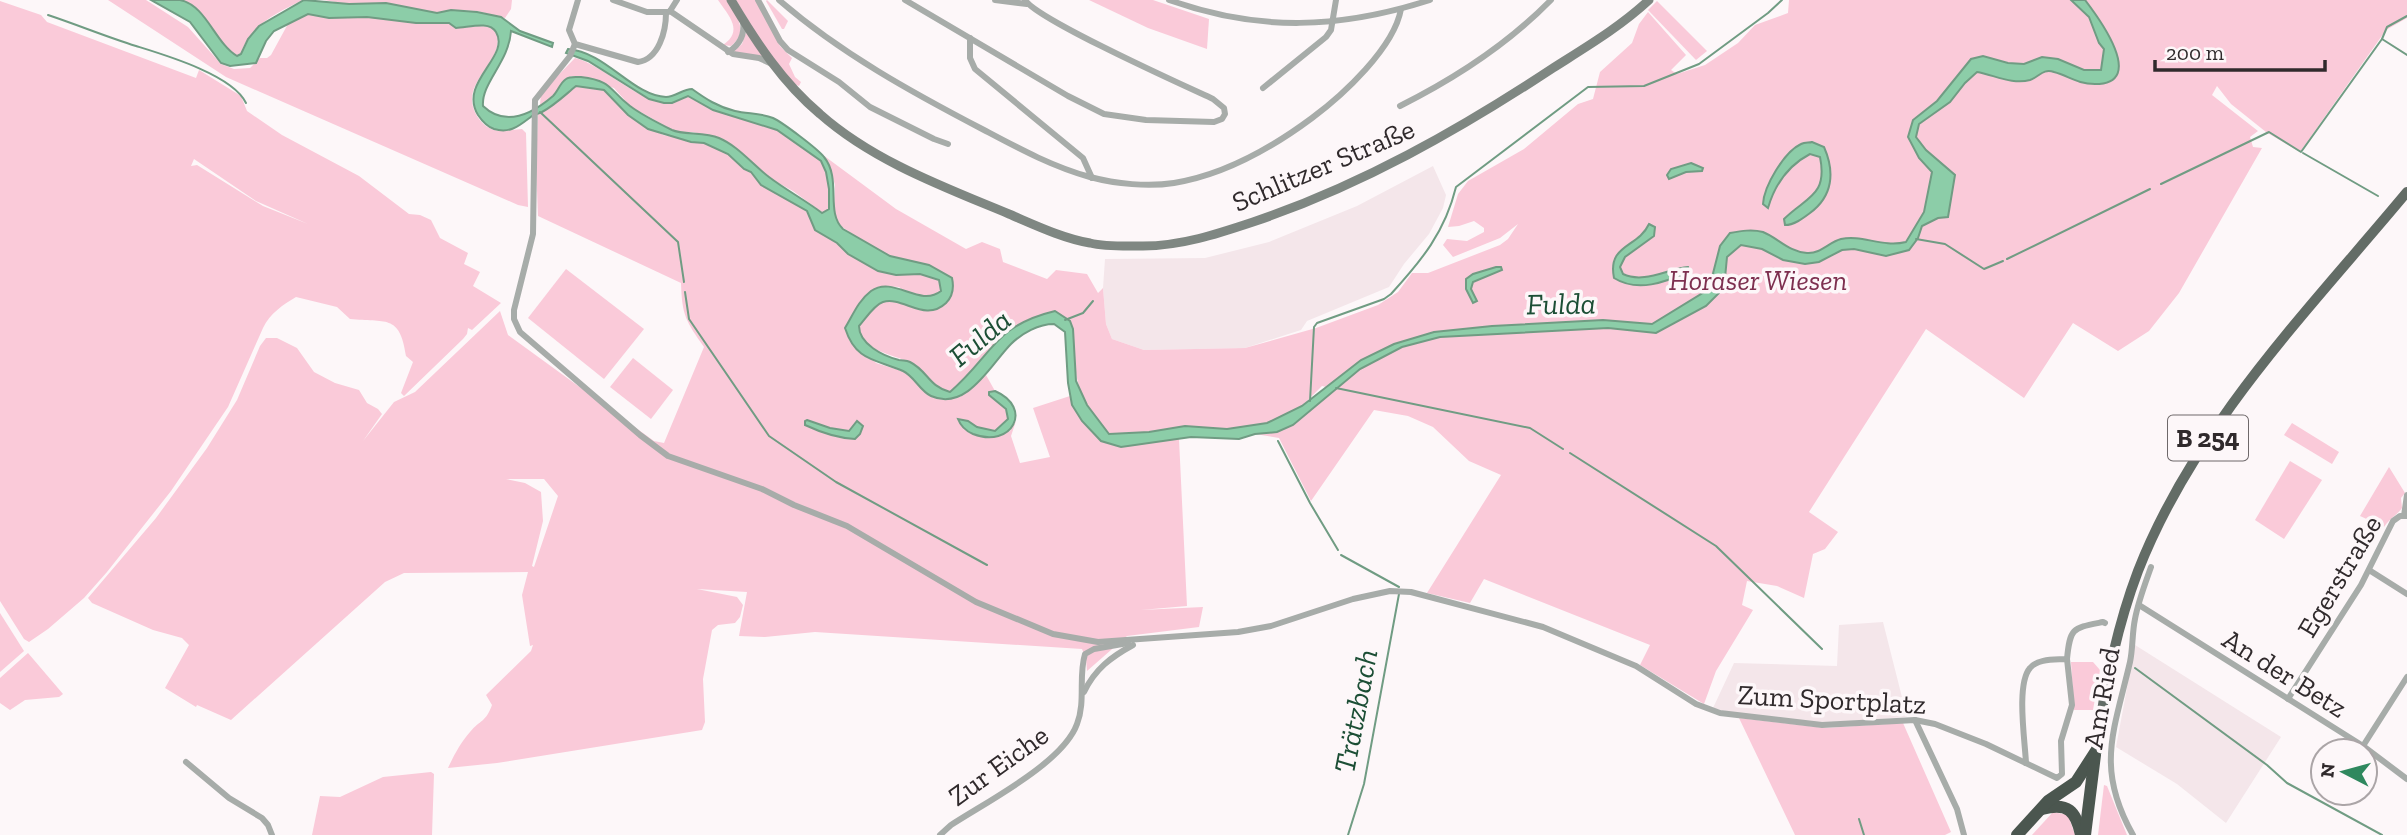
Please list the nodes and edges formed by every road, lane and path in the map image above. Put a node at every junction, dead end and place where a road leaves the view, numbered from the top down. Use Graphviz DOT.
graph roads {
  1 [pos="578,0"];
  2 [pos="613,0"];
  3 [pos="677,0"];
  4 [pos="732,0"];
  5 [pos="758,0"];
  6 [pos="779,0"];
  7 [pos="905,0"];
  8 [pos="995,0"];
  9 [pos="1169,0"];
  10 [pos="1336,0"];
  11 [pos="1430,0"];
  12 [pos="1551,0"];
  13 [pos="1649,0"];
  14 [pos="1026,2"];
  15 [pos="1401,9"];
  16 [pos="668,12"];
  17 [pos="743,19"];
  18 [pos="1331,22"];
  19 [pos="970,38"];
  20 [pos="574,46"];
  21 [pos="728,52"];
  22 [pos="773,65"];
  23 [pos="1263,88"];
  24 [pos="1400,106"];
  25 [pos="948,144"];
  26 [pos="1092,178"];
  27 [pos="2407,192"];
  28 [pos="2407,495"];
  29 [pos="2406,516"];
  30 [pos="2151,567"];
  31 [pos="2369,570"];
  32 [pos="2407,594"];
  33 [pos="2139,605"];
  34 [pos="2105,623"];
  35 [pos="1138,640"];
  36 [pos="2067,659"];
  37 [pos="2407,677"];
  38 [pos="1083,693"];
  39 [pos="2288,699"];
  40 [pos="1915,720"];
  41 [pos="2349,737"];
  42 [pos="2369,737"];
  43 [pos="2096,751"];
  44 [pos="2379,758"];
  45 [pos="186,762"];
  46 [pos="2026,763"];
  47 [pos="2407,779"];
  48 [pos="2039,811"];
  49 [pos="272,835"];
  50 [pos="940,835"];
  51 [pos="1964,835"];
  52 [pos="2017,835"];
  53 [pos="2083,835"];
  54 [pos="2133,835"];
  1 -- 20 [label="street"];
  2 -- 16 [label="street"];
  3 -- 16 [label="street"];
  4 -- 17 [label="main road, Schlitzer Straße"];
  5 -- 25 [label="street"];
  6 -- 26 [label="street"];
  7 -- 19 [label="street"];
  8 -- 14 [label="street"];
  9 -- 18 [label="street"];
  10 -- 18 [label="street"];
  11 -- 15 [label="street"];
  12 -- 24 [label="street"];
  13 -- 22 [label="main road, Schlitzer Straße"];
  14 -- 19 [label="street"];
  15 -- 18 [label="street"];
  15 -- 26 [label="street"];
  16 -- 20 [label="street"];
  16 -- 21 [label="street"];
  17 -- 21 [label="street"];
  17 -- 22 [label="main road, Schlitzer Straße"];
  18 -- 23 [label="street"];
  19 -- 26 [label="street"];
  20 -- 35 [label="street"];
  21 -- 22 [label="street"];
  27 -- 43 [label="main road, B 254"];
  28 -- 29 [label="street"];
  29 -- 31 [label="street, Egerstraße"];
  30 -- 33 [label="street, Am Ried"];
  31 -- 32 [label="street"];
  31 -- 39 [label="street, Egerstraße"];
  33 -- 39 [label="street, An der Betz"];
  33 -- 54 [label="street, Am Ried"];
  34 -- 36 [label="street"];
  35 -- 38 [label="street"];
  35 -- 38 [label="street, Zur Eiche"];
  35 -- 40 [label="street, Zum Sportplatz"];
  36 -- 46 [label="street"];
  36 -- 46 [label="street, Zum Sportplatz"];
  37 -- 42 [label="street"];
  38 -- 50 [label="street, Zur Eiche"];
  39 -- 41 [label="street, An der Betz"];
  40 -- 46 [label="street, Zum Sportplatz"];
  40 -- 51 [label="street"];
  43 -- 48 [label="highway"];
  43 -- 53 [label="highway, B 254"];
  44 -- 47 [label="street, An der Betz"];
  45 -- 49 [label="street"];
  48 -- 52 [label="highway"];
  48 -- 53 [label="highway"];
}
